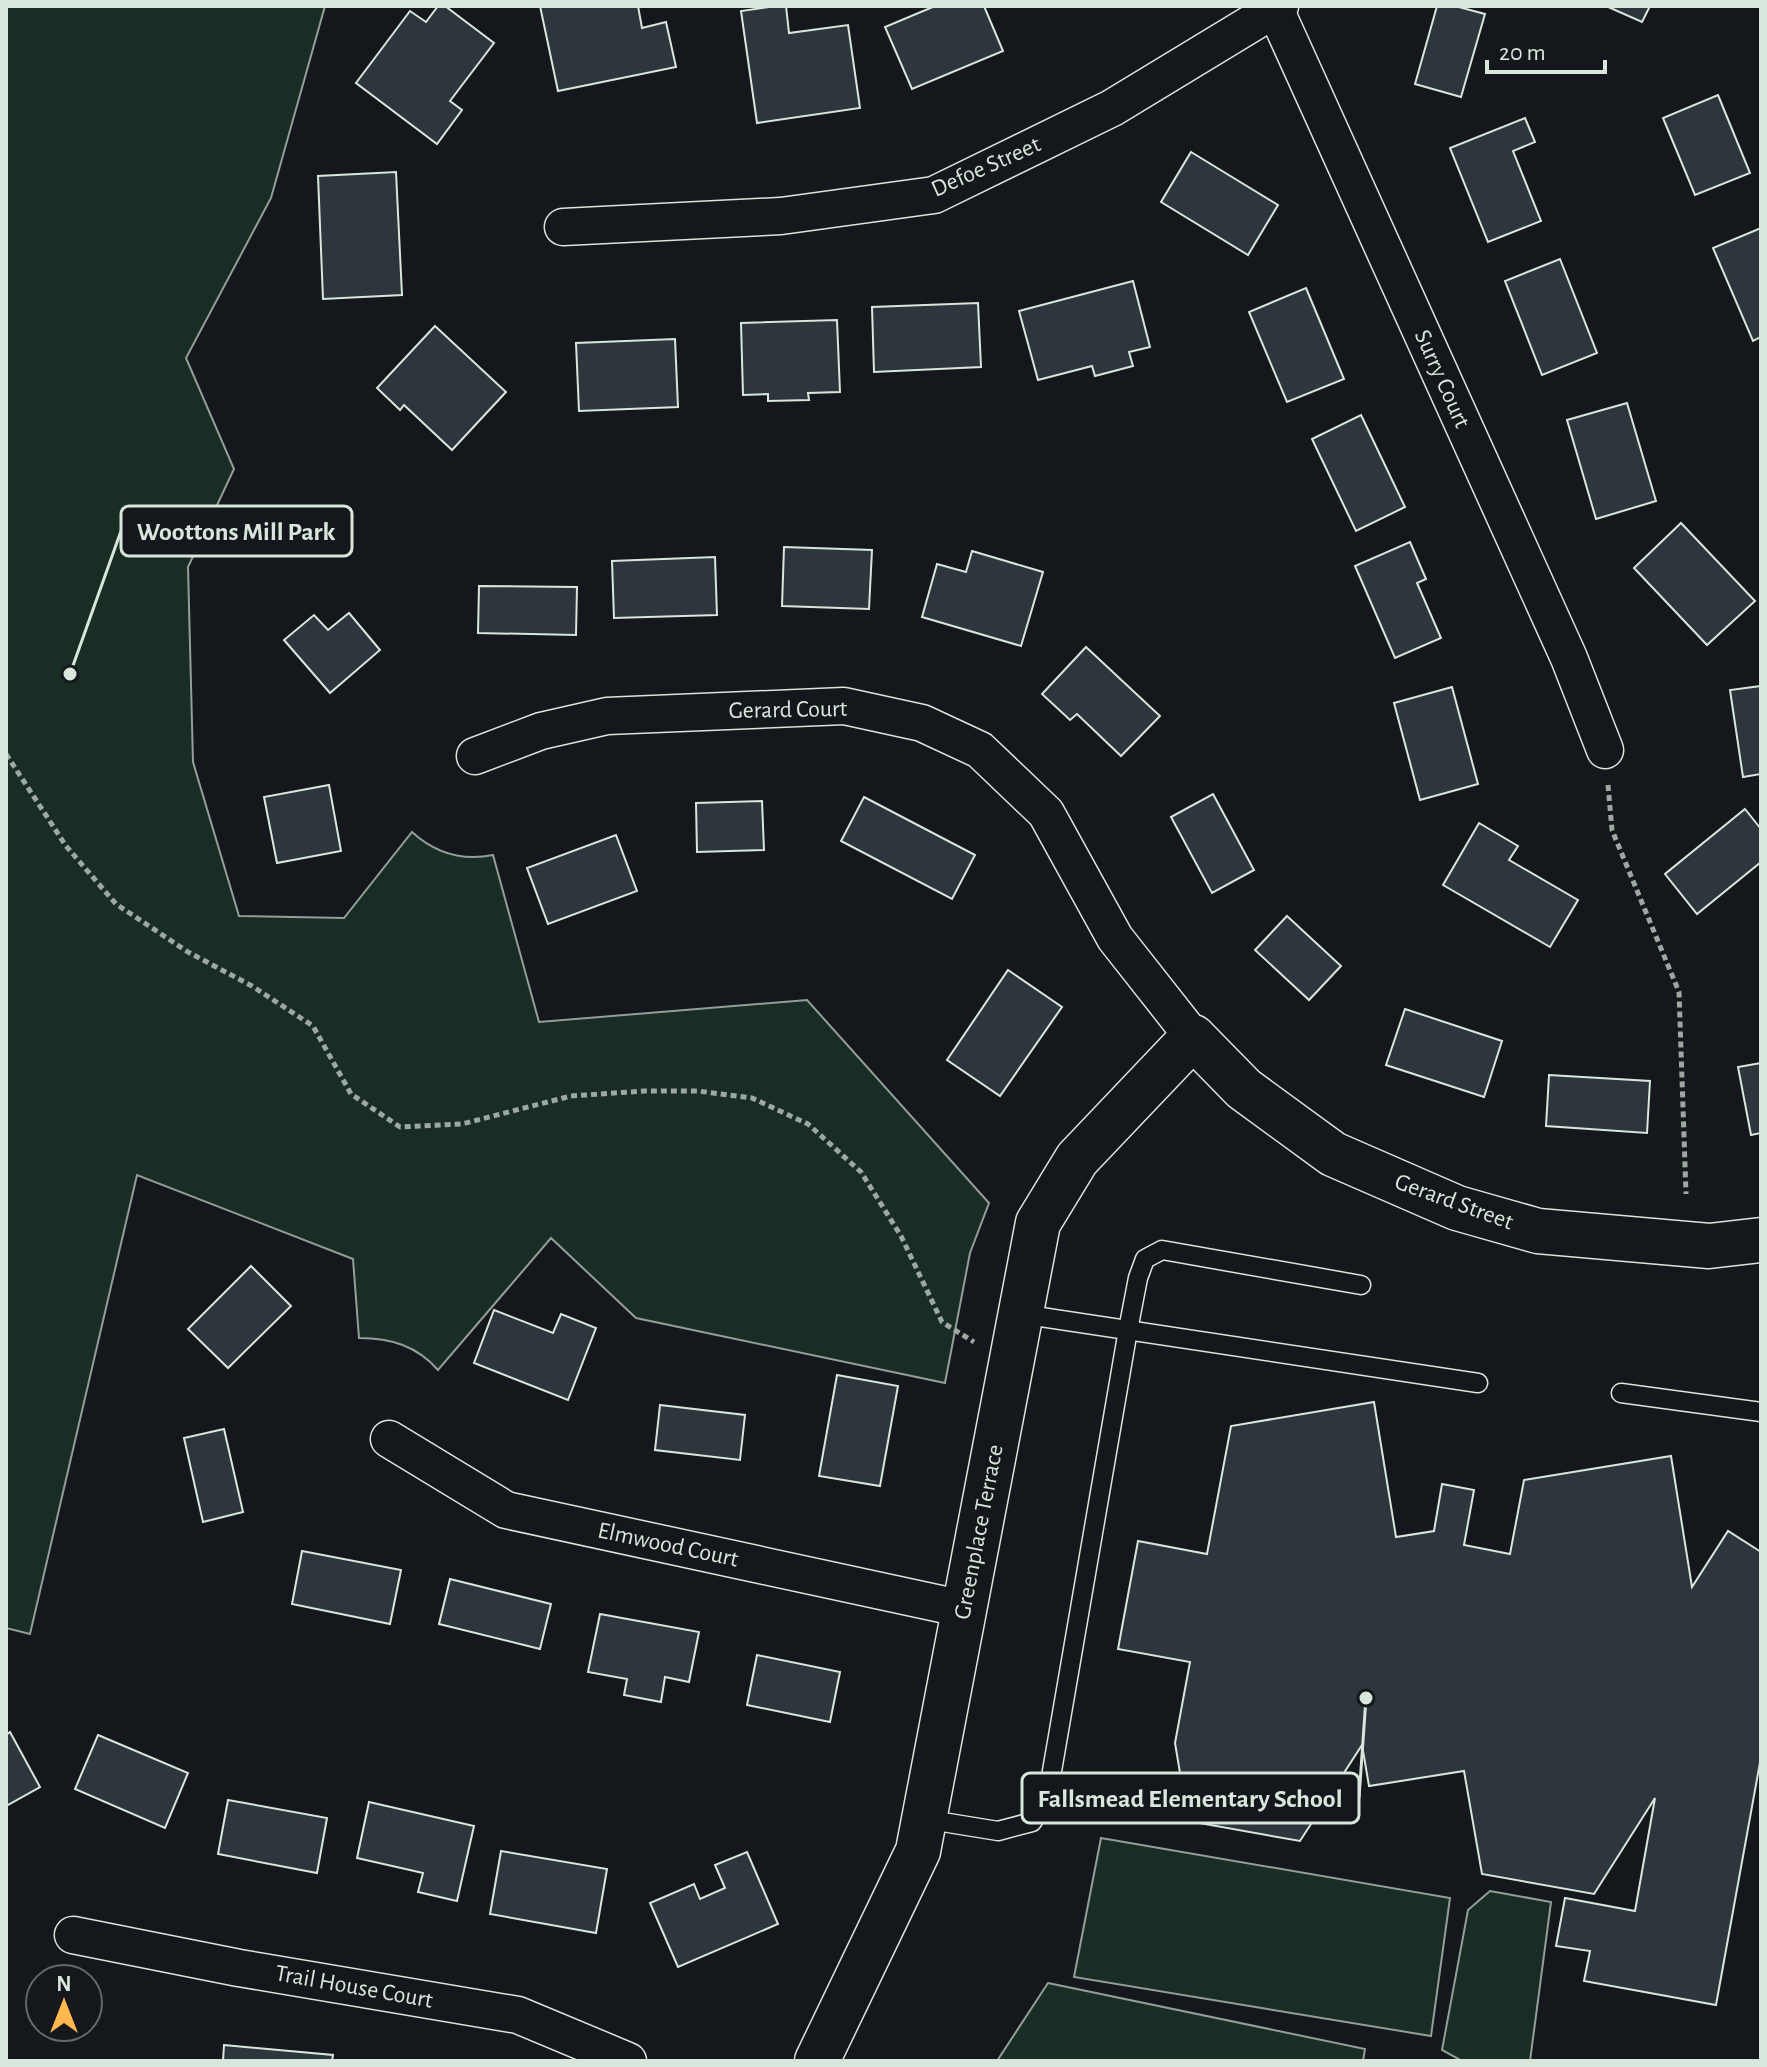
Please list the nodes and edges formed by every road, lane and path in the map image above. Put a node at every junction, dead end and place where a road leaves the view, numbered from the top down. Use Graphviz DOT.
graph roads {
  1 [pos="1277,8"];
  2 [pos="563,227"];
  3 [pos="1605,750"];
  4 [pos="6,754"];
  5 [pos="475,756"];
  6 [pos="1193,1037"];
  7 [pos="1686,1194"];
  8 [pos="1761,1240"];
  9 [pos="1361,1285"];
  10 [pos="1128,1330"];
  11 [pos="1018,1331"];
  12 [pos="1478,1383"];
  13 [pos="1621,1393"];
  14 [pos="1761,1412"];
  15 [pos="389,1439"];
  16 [pos="964,1609"];
  17 [pos="924,1819"];
  18 [pos="73,1935"];
  19 [pos="628,2061"];
  20 [pos="817,2061"];
  1 -- 2 [label="street, Defoe Street"];
  1 -- 3 [label="street, Surry Court"];
  3 -- 7 [label="path"];
  4 -- 11 [label="path"];
  5 -- 6 [label="street, Gerard Court"];
  6 -- 8 [label="street, Gerard Street"];
  6 -- 11 [label="street, Greenplace Terrace"];
  9 -- 10 [label="lane"];
  10 -- 11 [label="lane"];
  10 -- 12 [label="lane"];
  10 -- 17 [label="lane"];
  11 -- 16 [label="street, Greenplace Terrace"];
  13 -- 14 [label="lane"];
  15 -- 16 [label="street, Elmwood Court"];
  16 -- 17 [label="street, Greenplace Terrace"];
  17 -- 20 [label="street, Greenplace Terrace"];
  18 -- 19 [label="street, Trail House Court"];
}
